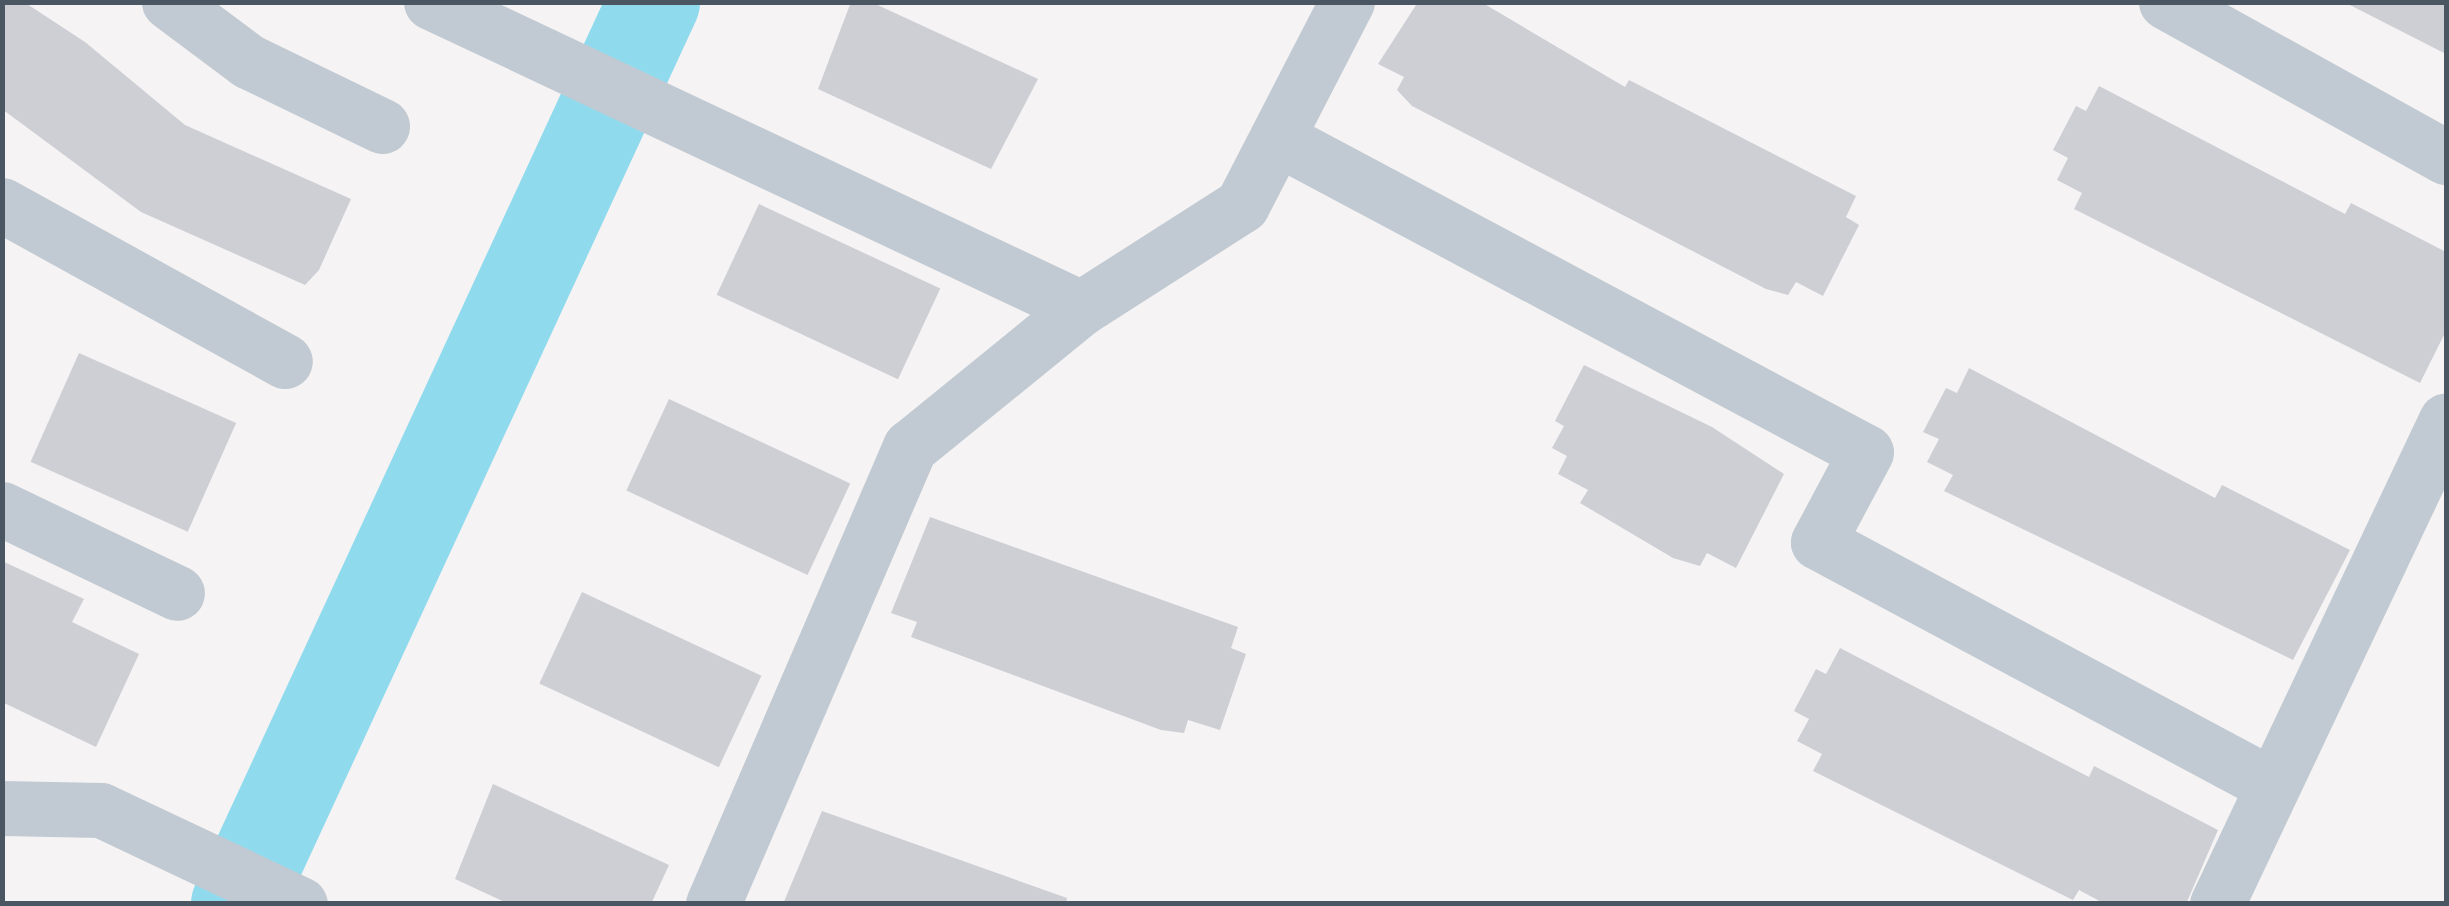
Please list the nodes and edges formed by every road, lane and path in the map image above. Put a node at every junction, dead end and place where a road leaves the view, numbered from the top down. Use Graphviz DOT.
graph roads {
  1 [pos="170,2"];
  2 [pos="1347,2"];
  3 [pos="2166,2"];
  4 [pos="458,8"];
  5 [pos="382,126"];
  6 [pos="1277,138"];
  7 [pos="2446,157"];
  8 [pos="2,205"];
  9 [pos="1081,308"];
  10 [pos="285,361"];
  11 [pos="2446,420"];
  12 [pos="2,510"];
  13 [pos="177,593"];
  14 [pos="2268,784"];
  15 [pos="2,808"];
  16 [pos="300,904"];
  17 [pos="713,904"];
  18 [pos="2218,904"];
  1 -- 5 [label="lane"];
  2 -- 6 [label="lane"];
  3 -- 7 [label="lane"];
  4 -- 9 [label="lane"];
  6 -- 9 [label="lane"];
  6 -- 14 [label="lane"];
  8 -- 10 [label="lane"];
  9 -- 17 [label="lane"];
  11 -- 14 [label="lane"];
  12 -- 13 [label="lane"];
  14 -- 18 [label="lane"];
  15 -- 16 [label="lane"];
}
